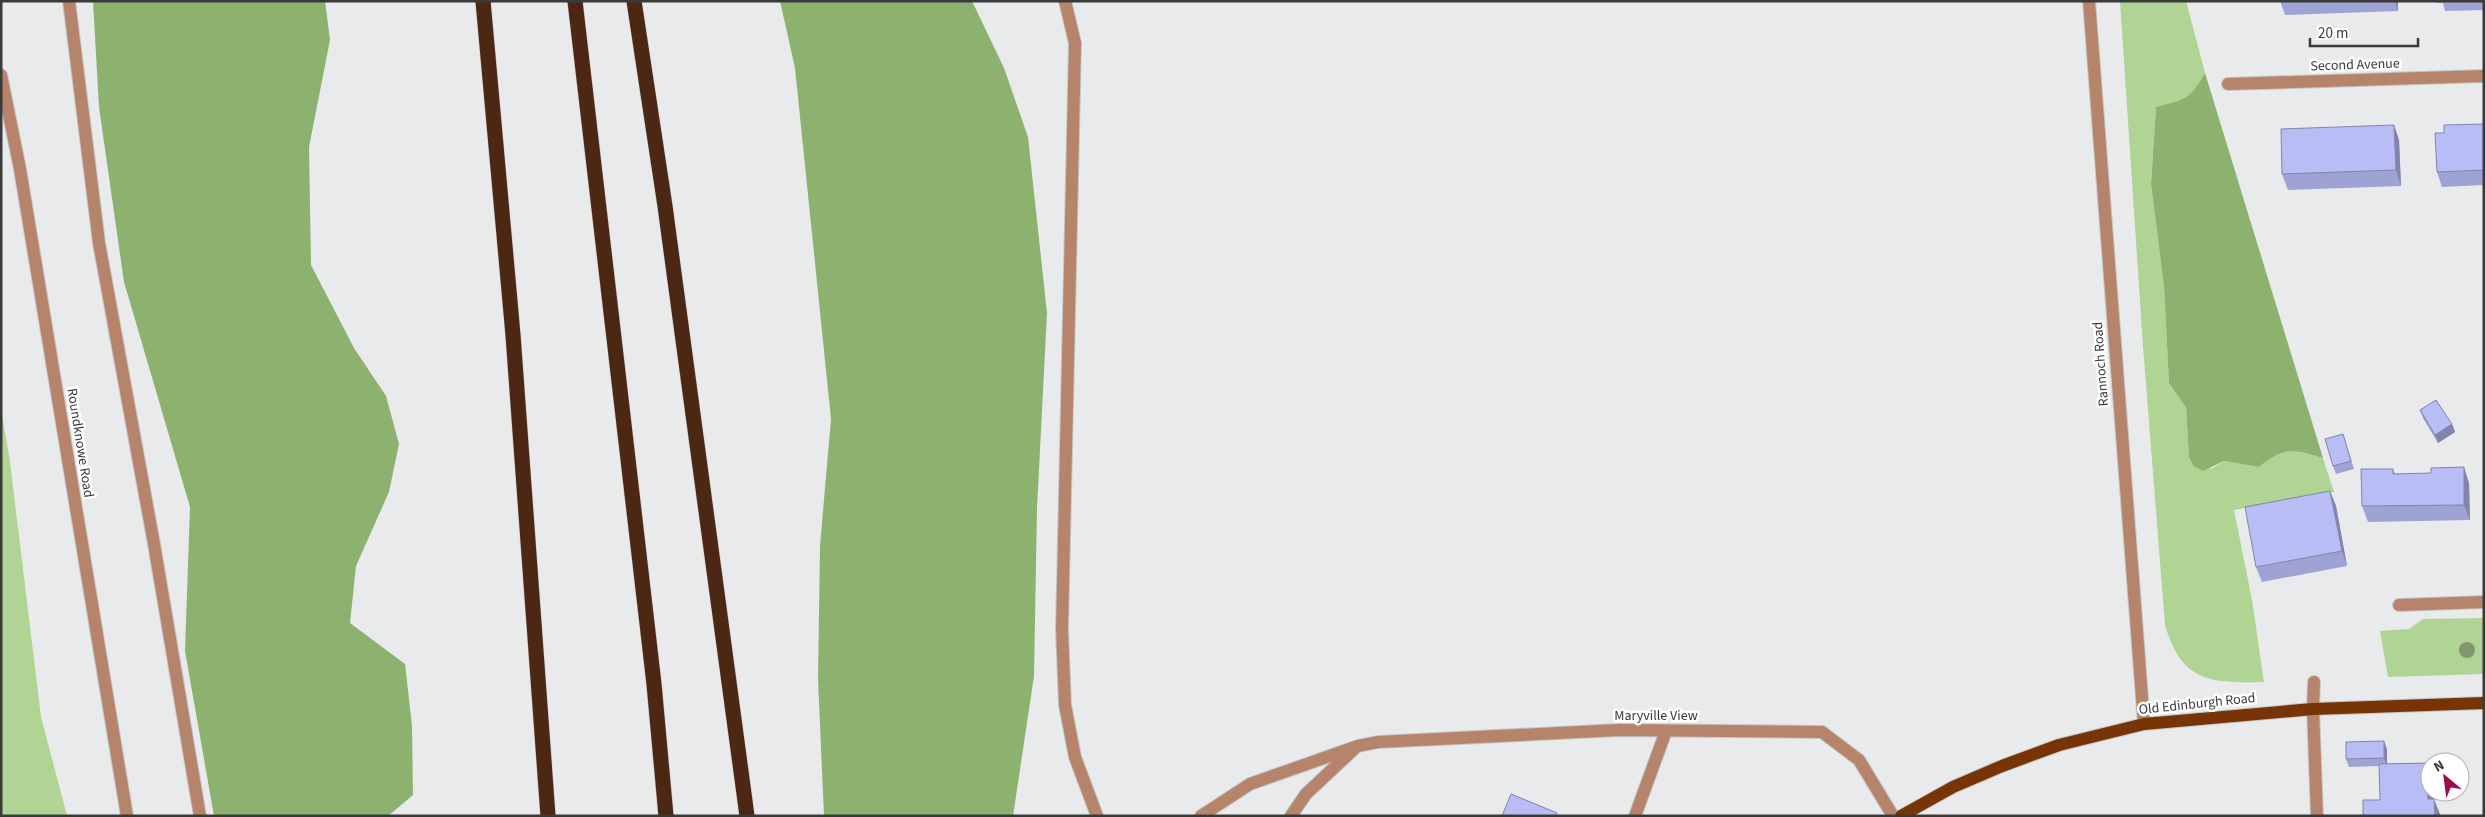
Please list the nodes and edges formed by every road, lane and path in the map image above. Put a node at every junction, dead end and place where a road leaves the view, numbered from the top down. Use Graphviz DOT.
graph roads {
  1 [pos="69,1"];
  2 [pos="483,1"];
  3 [pos="575,1"];
  4 [pos="634,1"];
  5 [pos="1065,1"];
  6 [pos="2089,1"];
  7 [pos="1,75"];
  8 [pos="2484,76"];
  9 [pos="2228,84"];
  10 [pos="2484,602"];
  11 [pos="2399,605"];
  12 [pos="2314,682"];
  13 [pos="2484,703"];
  14 [pos="2313,709"];
  15 [pos="2144,724"];
  16 [pos="541,727"];
  17 [pos="1666,731"];
  18 [pos="1358,746"];
  19 [pos="127,816"];
  20 [pos="200,816"];
  21 [pos="544,816"];
  22 [pos="548,816"];
  23 [pos="666,816"];
  24 [pos="747,816"];
  25 [pos="1097,816"];
  26 [pos="1201,816"];
  27 [pos="1290,816"];
  28 [pos="1635,816"];
  29 [pos="1893,816"];
  30 [pos="1901,816"];
  31 [pos="2317,816"];
  1 -- 20 [label="street"];
  2 -- 16 [label="highway"];
  3 -- 23 [label="highway"];
  4 -- 24 [label="highway"];
  5 -- 25 [label="street"];
  6 -- 15 [label="street, Rannoch Road"];
  7 -- 19 [label="street, Roundknowe Road"];
  8 -- 9 [label="street, Second Avenue"];
  10 -- 11 [label="street"];
  12 -- 14 [label="street"];
  13 -- 14 [label="main road, Old Edinburgh Road"];
  14 -- 15 [label="main road, Old Edinburgh Road"];
  14 -- 31 [label="street"];
  15 -- 30 [label="main road, Old Edinburgh Road"];
  16 -- 21 [label="highway"];
  16 -- 22 [label="highway"];
  17 -- 18 [label="street, Maryville View"];
  17 -- 28 [label="street"];
  17 -- 29 [label="street, Maryville View"];
  18 -- 26 [label="street, Maryville View"];
  18 -- 27 [label="street"];
}
